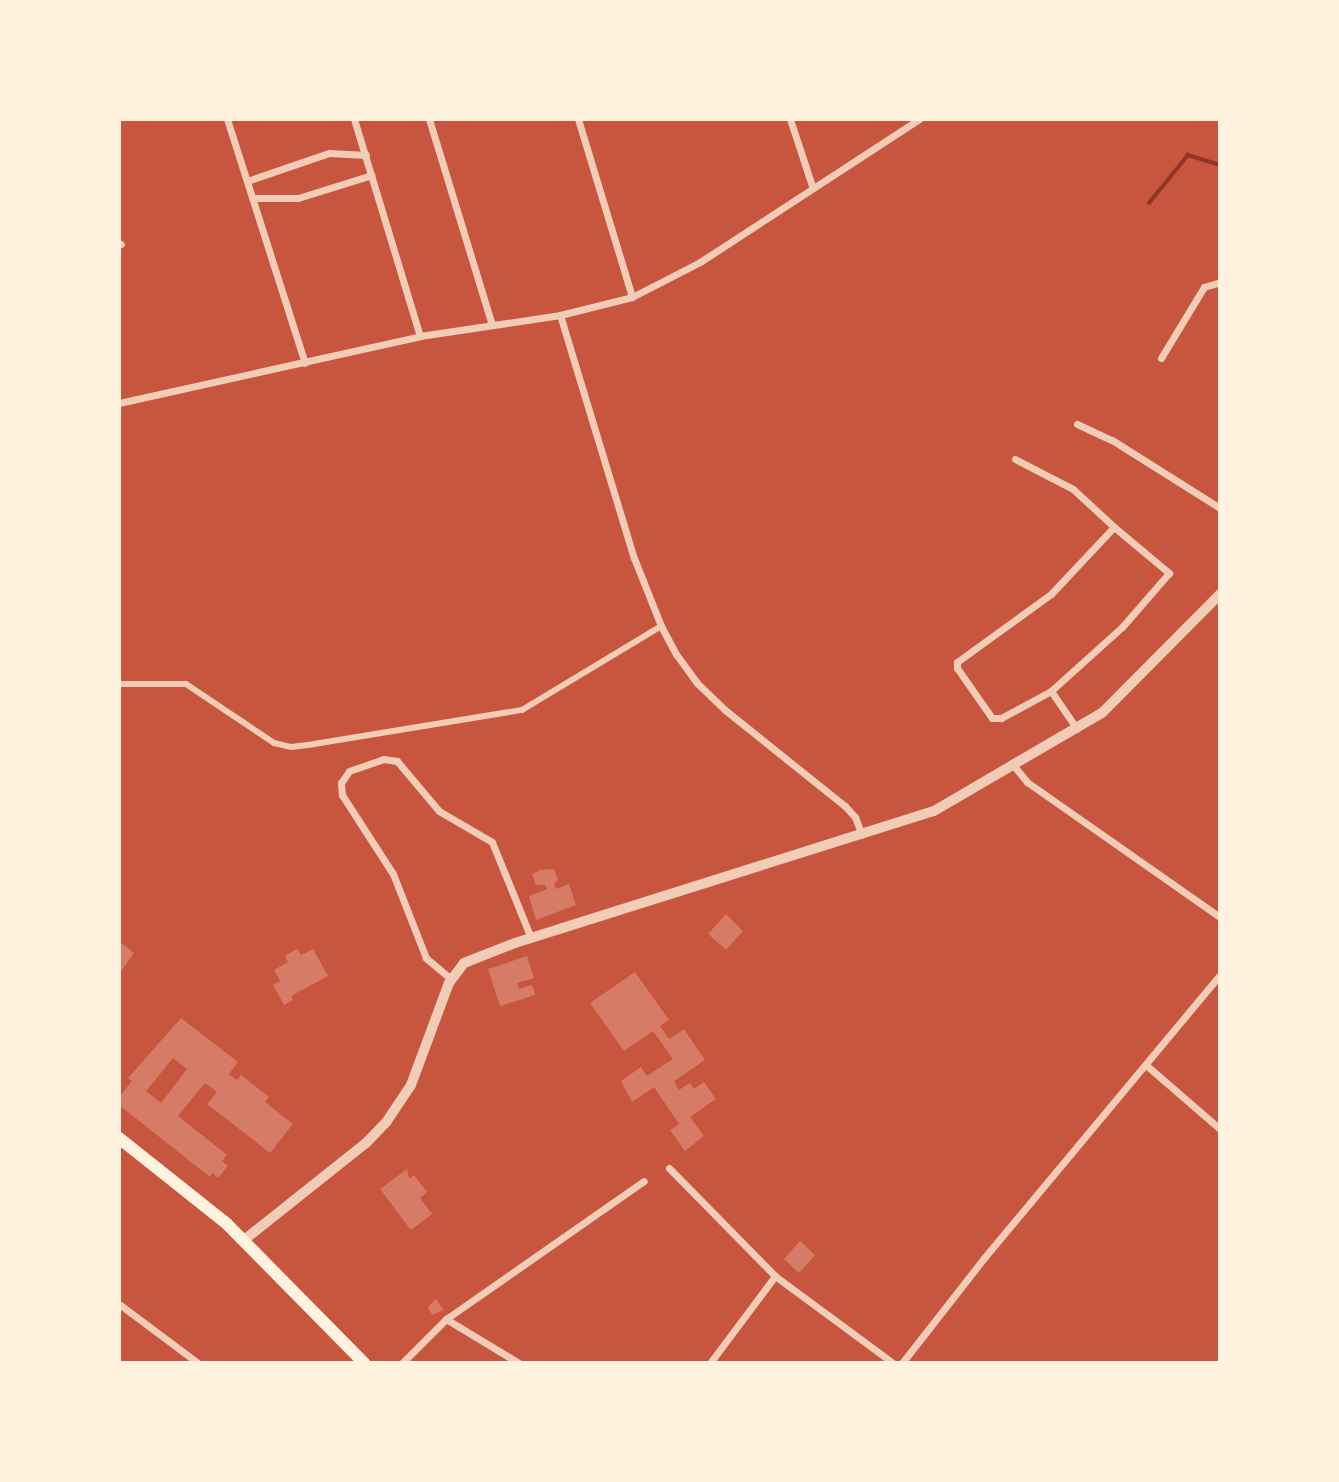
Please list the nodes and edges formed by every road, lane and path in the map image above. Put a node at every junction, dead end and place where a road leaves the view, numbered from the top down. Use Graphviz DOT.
graph roads {
  1 [pos="227,119"];
  2 [pos="354,119"];
  3 [pos="429,119"];
  4 [pos="578,119"];
  5 [pos="790,119"];
  6 [pos="919,119"];
  7 [pos="366,155"];
  8 [pos="372,175"];
  9 [pos="247,181"];
  10 [pos="812,186"];
  11 [pos="252,198"];
  12 [pos="1220,282"];
  13 [pos="632,297"];
  14 [pos="560,315"];
  15 [pos="492,325"];
  16 [pos="420,336"];
  17 [pos="1161,358"];
  18 [pos="304,363"];
  19 [pos="119,403"];
  20 [pos="1077,424"];
  21 [pos="1015,459"];
  22 [pos="1220,508"];
  23 [pos="1114,527"];
  24 [pos="1220,594"];
  25 [pos="661,626"];
  26 [pos="119,684"];
  27 [pos="1051,691"];
  28 [pos="1077,729"];
  29 [pos="1014,766"];
  30 [pos="862,835"];
  31 [pos="1220,917"];
  32 [pos="531,938"];
  33 [pos="1220,975"];
  34 [pos="451,979"];
  35 [pos="1146,1065"];
  36 [pos="1220,1129"];
  37 [pos="119,1138"];
  38 [pos="669,1168"];
  39 [pos="644,1181"];
  40 [pos="244,1240"];
  41 [pos="775,1276"];
  42 [pos="119,1304"];
  43 [pos="446,1319"];
  44 [pos="198,1363"];
  45 [pos="364,1363"];
  46 [pos="402,1363"];
  47 [pos="519,1363"];
  48 [pos="710,1363"];
  49 [pos="893,1363"];
  50 [pos="902,1363"];
  1 -- 9 [label="street"];
  2 -- 7 [label="street"];
  3 -- 15 [label="street"];
  4 -- 13 [label="street"];
  5 -- 10 [label="street"];
  6 -- 10 [label="street"];
  7 -- 8 [label="street"];
  7 -- 9 [label="street"];
  8 -- 11 [label="street"];
  8 -- 16 [label="street"];
  9 -- 11 [label="street"];
  10 -- 13 [label="street"];
  11 -- 18 [label="street"];
  12 -- 17 [label="street"];
  13 -- 14 [label="street"];
  14 -- 15 [label="street"];
  14 -- 25 [label="street"];
  15 -- 16 [label="street"];
  16 -- 18 [label="street"];
  18 -- 19 [label="street"];
  20 -- 22 [label="street"];
  21 -- 23 [label="street"];
  23 -- 27 [label="street"];
  23 -- 27 [label="street"];
  24 -- 28 [label="street"];
  25 -- 26 [label="street"];
  25 -- 30 [label="street"];
  27 -- 28 [label="street"];
  28 -- 29 [label="street"];
  29 -- 30 [label="street"];
  29 -- 31 [label="street"];
  30 -- 32 [label="street"];
  32 -- 34 [label="street"];
  32 -- 34 [label="street"];
  33 -- 35 [label="street"];
  34 -- 40 [label="street"];
  35 -- 36 [label="street"];
  35 -- 50 [label="street"];
  37 -- 40 [label="main road"];
  38 -- 41 [label="street"];
  39 -- 43 [label="street"];
  40 -- 45 [label="main road"];
  41 -- 48 [label="street"];
  41 -- 49 [label="street"];
  42 -- 44 [label="street"];
  43 -- 46 [label="street"];
  43 -- 47 [label="street"];
}
